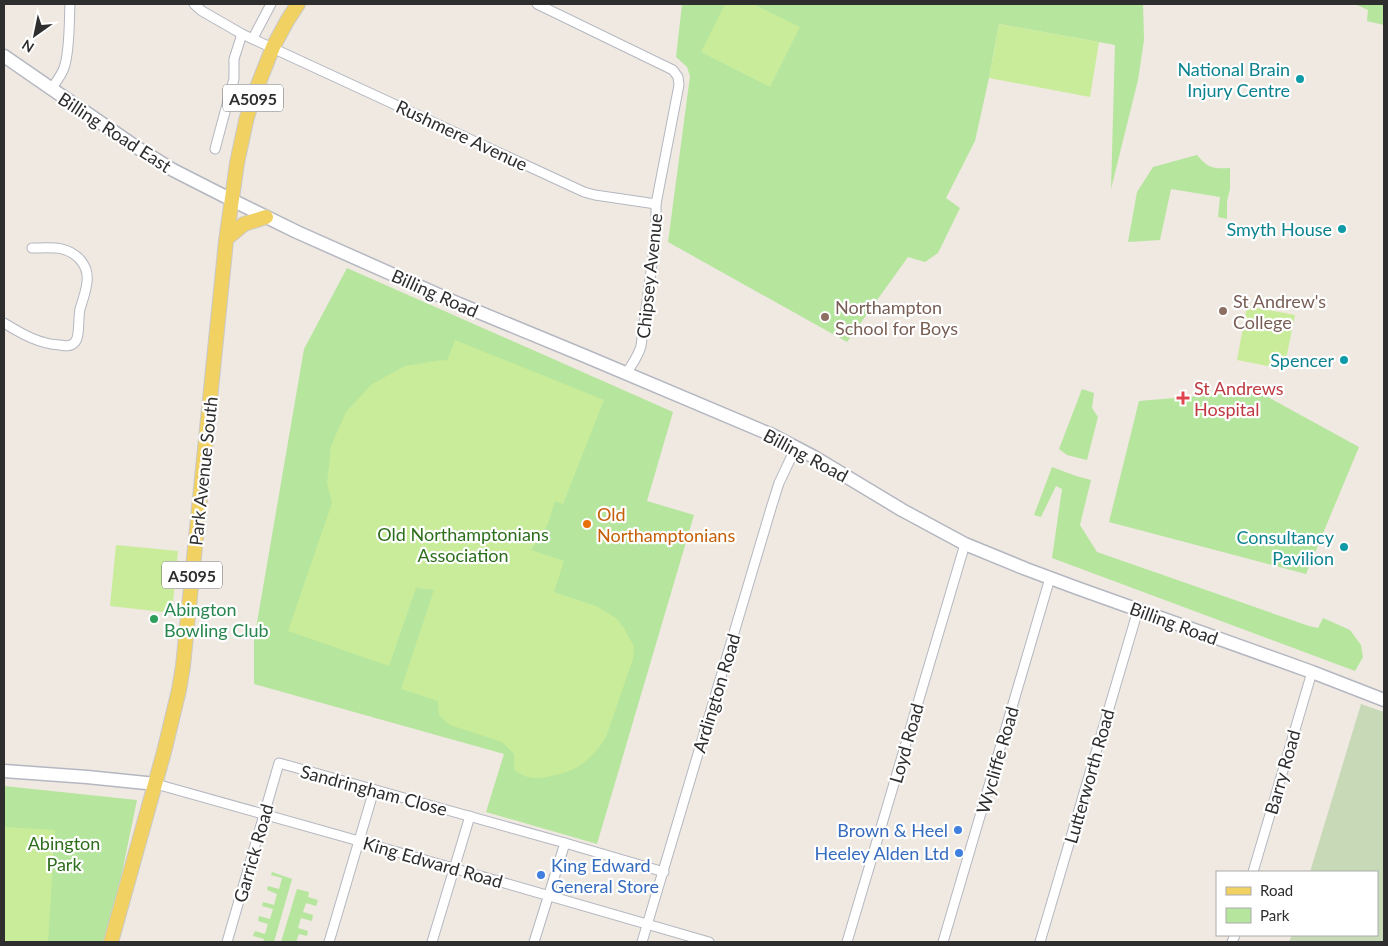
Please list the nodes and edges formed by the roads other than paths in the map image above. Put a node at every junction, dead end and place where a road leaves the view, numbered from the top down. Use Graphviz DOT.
graph roads {
  1 [pos="70,4"];
  2 [pos="194,4"];
  3 [pos="271,4"];
  4 [pos="298,4"];
  5 [pos="537,4"];
  6 [pos="242,34"];
  7 [pos="253,38"];
  8 [pos="273,48"];
  9 [pos="4,56"];
  10 [pos="51,89"];
  11 [pos="215,149"];
  12 [pos="232,200"];
  13 [pos="656,204"];
  14 [pos="266,217"];
  15 [pos="227,238"];
  16 [pos="32,248"];
  17 [pos="4,323"];
  18 [pos="626,374"];
  19 [pos="796,447"];
  20 [pos="965,544"];
  21 [pos="1050,578"];
  22 [pos="1138,610"];
  23 [pos="1312,672"];
  24 [pos="1384,700"];
  25 [pos="279,763"];
  26 [pos="4,771"];
  27 [pos="156,784"];
  28 [pos="374,790"];
  29 [pos="264,815"];
  30 [pos="470,816"];
  31 [pos="360,841"];
  32 [pos="565,843"];
  33 [pos="454,869"];
  34 [pos="1253,871"];
  35 [pos="664,872"];
  36 [pos="548,895"];
  37 [pos="648,924"];
  38 [pos="111,942"];
  39 [pos="227,942"];
  40 [pos="329,942"];
  41 [pos="432,942"];
  42 [pos="534,942"];
  43 [pos="642,942"];
  44 [pos="709,942"];
  45 [pos="847,942"];
  46 [pos="943,942"];
  47 [pos="1040,942"];
  1 -- 10 [label="street"];
  2 -- 6 [label="street, Rushmere Avenue"];
  3 -- 7 [label="street"];
  4 -- 8 [label="main road, A5095"];
  5 -- 13 [label="street, Chipsey Avenue"];
  6 -- 7 [label="street, Rushmere Avenue"];
  6 -- 11 [label="street"];
  7 -- 8 [label="street, Rushmere Avenue"];
  8 -- 12 [label="main road, A5095"];
  8 -- 13 [label="street, Rushmere Avenue"];
  9 -- 10 [label="street, Billing Road East"];
  10 -- 12 [label="street, Billing Road East"];
  12 -- 14 [label="street, Billing Road"];
  12 -- 15 [label="main road, Park Avenue South / A5095"];
  13 -- 18 [label="street, Chipsey Avenue"];
  14 -- 15 [label="main road"];
  14 -- 18 [label="street, Billing Road"];
  15 -- 27 [label="main road, Park Avenue South / A5095"];
  16 -- 17 [label="street"];
  18 -- 19 [label="street, Billing Road"];
  19 -- 20 [label="street, Billing Road"];
  19 -- 35 [label="street, Ardington Road"];
  20 -- 21 [label="street, Billing Road"];
  20 -- 45 [label="street, Loyd Road"];
  21 -- 22 [label="street, Billing Road"];
  21 -- 46 [label="street, Wycliffe Road"];
  22 -- 23 [label="street, Billing Road"];
  22 -- 47 [label="street, Lutterworth Road"];
  23 -- 24 [label="street, Billing Road"];
  23 -- 34 [label="street, Barry Road"];
  25 -- 28 [label="street, Sandringham Close"];
  25 -- 29 [label="street, Garrick Road"];
  26 -- 27 [label="street"];
  27 -- 29 [label="street, King Edward Road"];
  27 -- 38 [label="main road, Park Avenue South / A5095"];
  28 -- 30 [label="street, Sandringham Close"];
  28 -- 31 [label="street"];
  29 -- 31 [label="street, King Edward Road"];
  29 -- 39 [label="street, Garrick Road"];
  30 -- 32 [label="street, Sandringham Close"];
  30 -- 33 [label="street"];
  31 -- 33 [label="street, King Edward Road"];
  31 -- 40 [label="street"];
  32 -- 35 [label="street, Sandringham Close"];
  32 -- 36 [label="street"];
  33 -- 36 [label="street, King Edward Road"];
  33 -- 41 [label="street"];
  35 -- 37 [label="street, Ardington Road"];
  36 -- 37 [label="street, King Edward Road"];
  36 -- 42 [label="street"];
  37 -- 43 [label="street, Ardington Road"];
  37 -- 44 [label="street, King Edward Road"];
}
